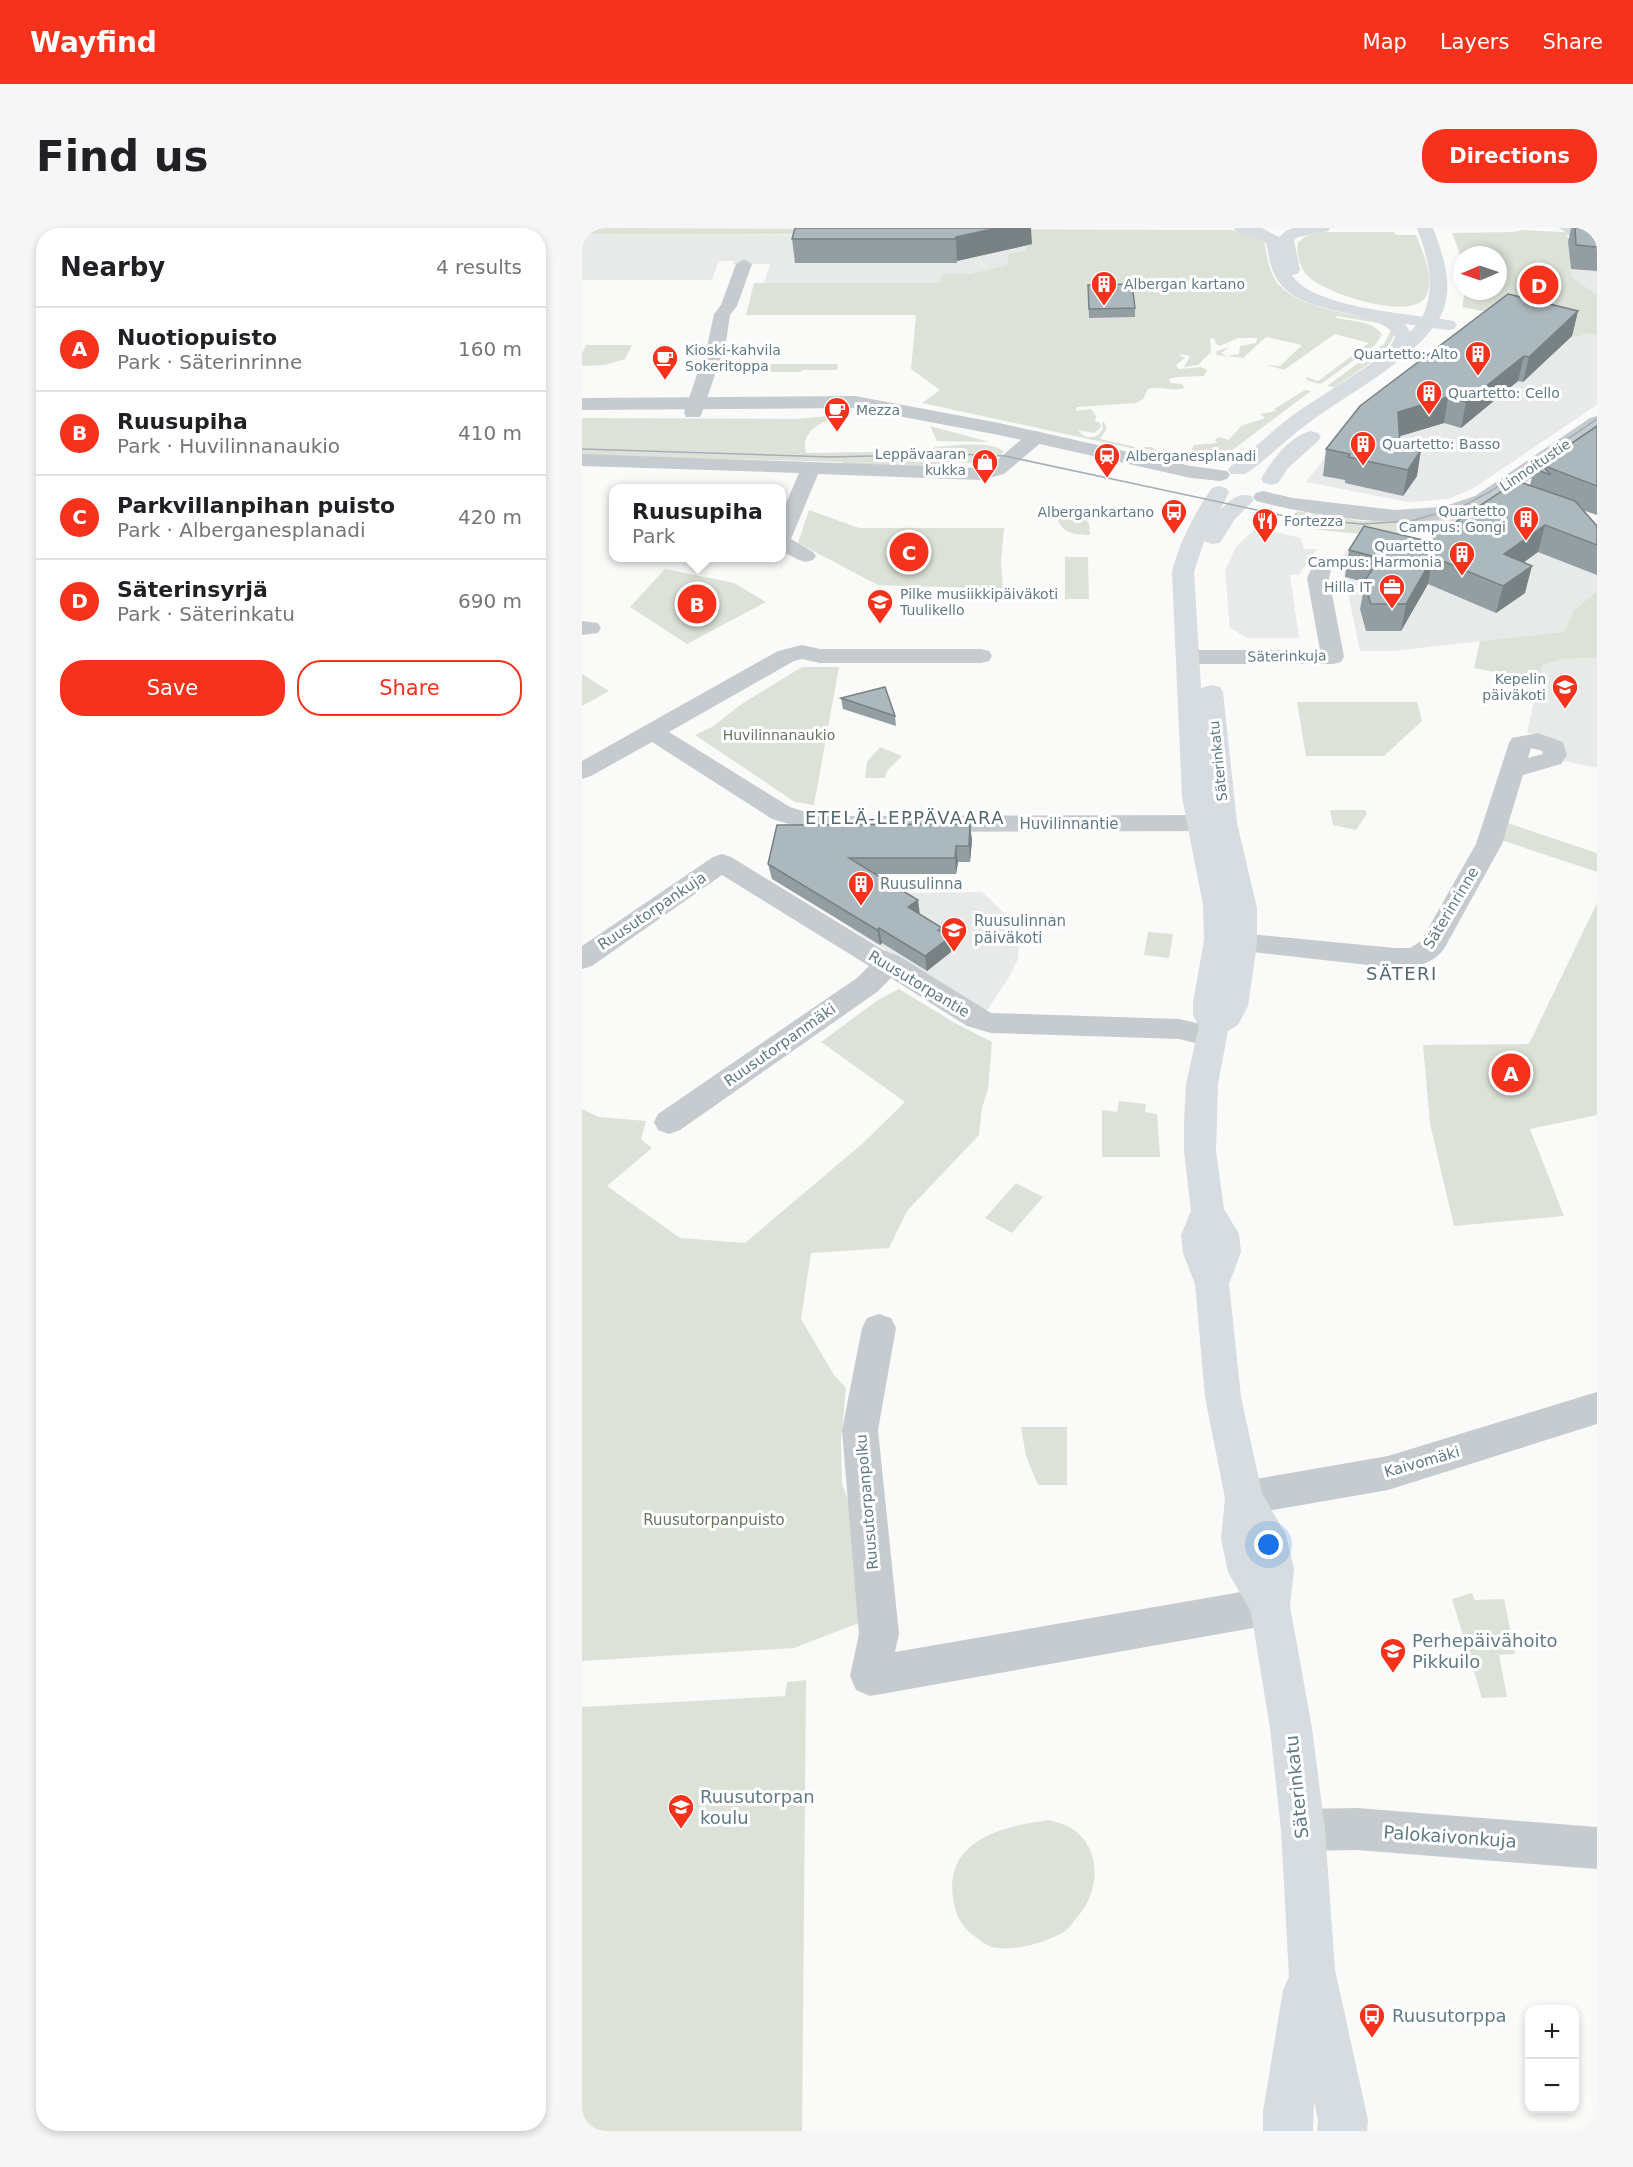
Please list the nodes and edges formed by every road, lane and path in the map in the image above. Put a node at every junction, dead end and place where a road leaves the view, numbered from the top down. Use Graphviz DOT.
graph roads {
  1 [pos="1242,228"];
  2 [pos="1322,228"];
  3 [pos="1425,228"];
  4 [pos="1567,228"];
  5 [pos="1597,230"];
  6 [pos="744,264"];
  7 [pos="1369,313"];
  8 [pos="1443,319"];
  9 [pos="1398,350"];
  10 [pos="582,404"];
  11 [pos="1352,407"];
  12 [pos="694,409"];
  13 [pos="582,414"];
  14 [pos="1597,422"];
  15 [pos="1327,425"];
  16 [pos="1032,441"];
  17 [pos="582,460"];
  18 [pos="810,468"];
  19 [pos="1223,481"];
  20 [pos="1263,491"];
  21 [pos="786,528"];
  22 [pos="786,544"];
  23 [pos="806,556"];
  24 [pos="1321,567"];
  25 [pos="981,656"];
  26 [pos="1197,657"];
  27 [pos="652,731"];
  28 [pos="1514,770"];
  29 [pos="582,771"];
  30 [pos="1212,823"];
  31 [pos="722,863"];
  32 [pos="1230,941"];
  33 [pos="582,959"];
  34 [pos="889,963"];
  35 [pos="1213,1031"];
  36 [pos="669,1122"];
  37 [pos="879,1328"];
  38 [pos="1597,1408"];
  39 [pos="1244,1498"];
  40 [pos="1270,1605"];
  41 [pos="1303,1830"];
  42 [pos="1597,1848"];
  43 [pos="1311,1970"];
  44 [pos="1288,2131"];
  45 [pos="1342,2131"];
  1 -- 7 [label="main road"];
  2 -- 8 [label="main road"];
  3 -- 8 [label="main road"];
  4 -- 5 [label="main road"];
  6 -- 12 [label="street"];
  7 -- 8 [label="main road"];
  7 -- 9 [label="main road"];
  8 -- 9 [label="main road, Säterinkatu"];
  8 -- 11 [label="main road"];
  9 -- 19 [label="main road, Säterinkatu"];
  10 -- 12 [label="street"];
  12 -- 13 [label="street"];
  12 -- 16 [label="street"];
  14 -- 20 [label="street, Linnoitustie"];
  15 -- 20 [label="main road, Säterinkatu"];
  16 -- 18 [label="street"];
  16 -- 19 [label="street"];
  17 -- 18 [label="street"];
  18 -- 21 [label="street"];
  19 -- 20 [label="main road"];
  19 -- 20 [label="main road"];
  19 -- 26 [label="main road, Säterinkatu"];
  20 -- 26 [label="main road, Säterinkatu"];
  22 -- 23 [label="street"];
  24 -- 26 [label="street, Säterinkuja"];
  25 -- 27 [label="street"];
  26 -- 30 [label="main road, Säterinkatu"];
  27 -- 29 [label="street"];
  27 -- 30 [label="street, Huvilinnantie"];
  28 -- 32 [label="street, Säterinrinne"];
  30 -- 32 [label="main road, Säterinkatu"];
  31 -- 33 [label="street, Ruusutorpankuja"];
  31 -- 34 [label="street, Ruusutorpantie"];
  32 -- 35 [label="main road, Säterinkatu"];
  34 -- 35 [label="street, Ruusutorpantie"];
  34 -- 36 [label="street, Ruusutorpanmäki"];
  35 -- 39 [label="main road, Säterinkatu"];
  37 -- 40 [label="street, Ruusutorpanpolku"];
  38 -- 39 [label="street, Kaivomäki"];
  39 -- 40 [label="main road, Säterinkatu"];
  40 -- 41 [label="main road, Säterinkatu"];
  41 -- 42 [label="street, Palokaivonkuja"];
  41 -- 43 [label="main road, Säterinkatu"];
  43 -- 44 [label="main road, Säterinkatu"];
  43 -- 45 [label="main road, Säterinkatu"];
}
